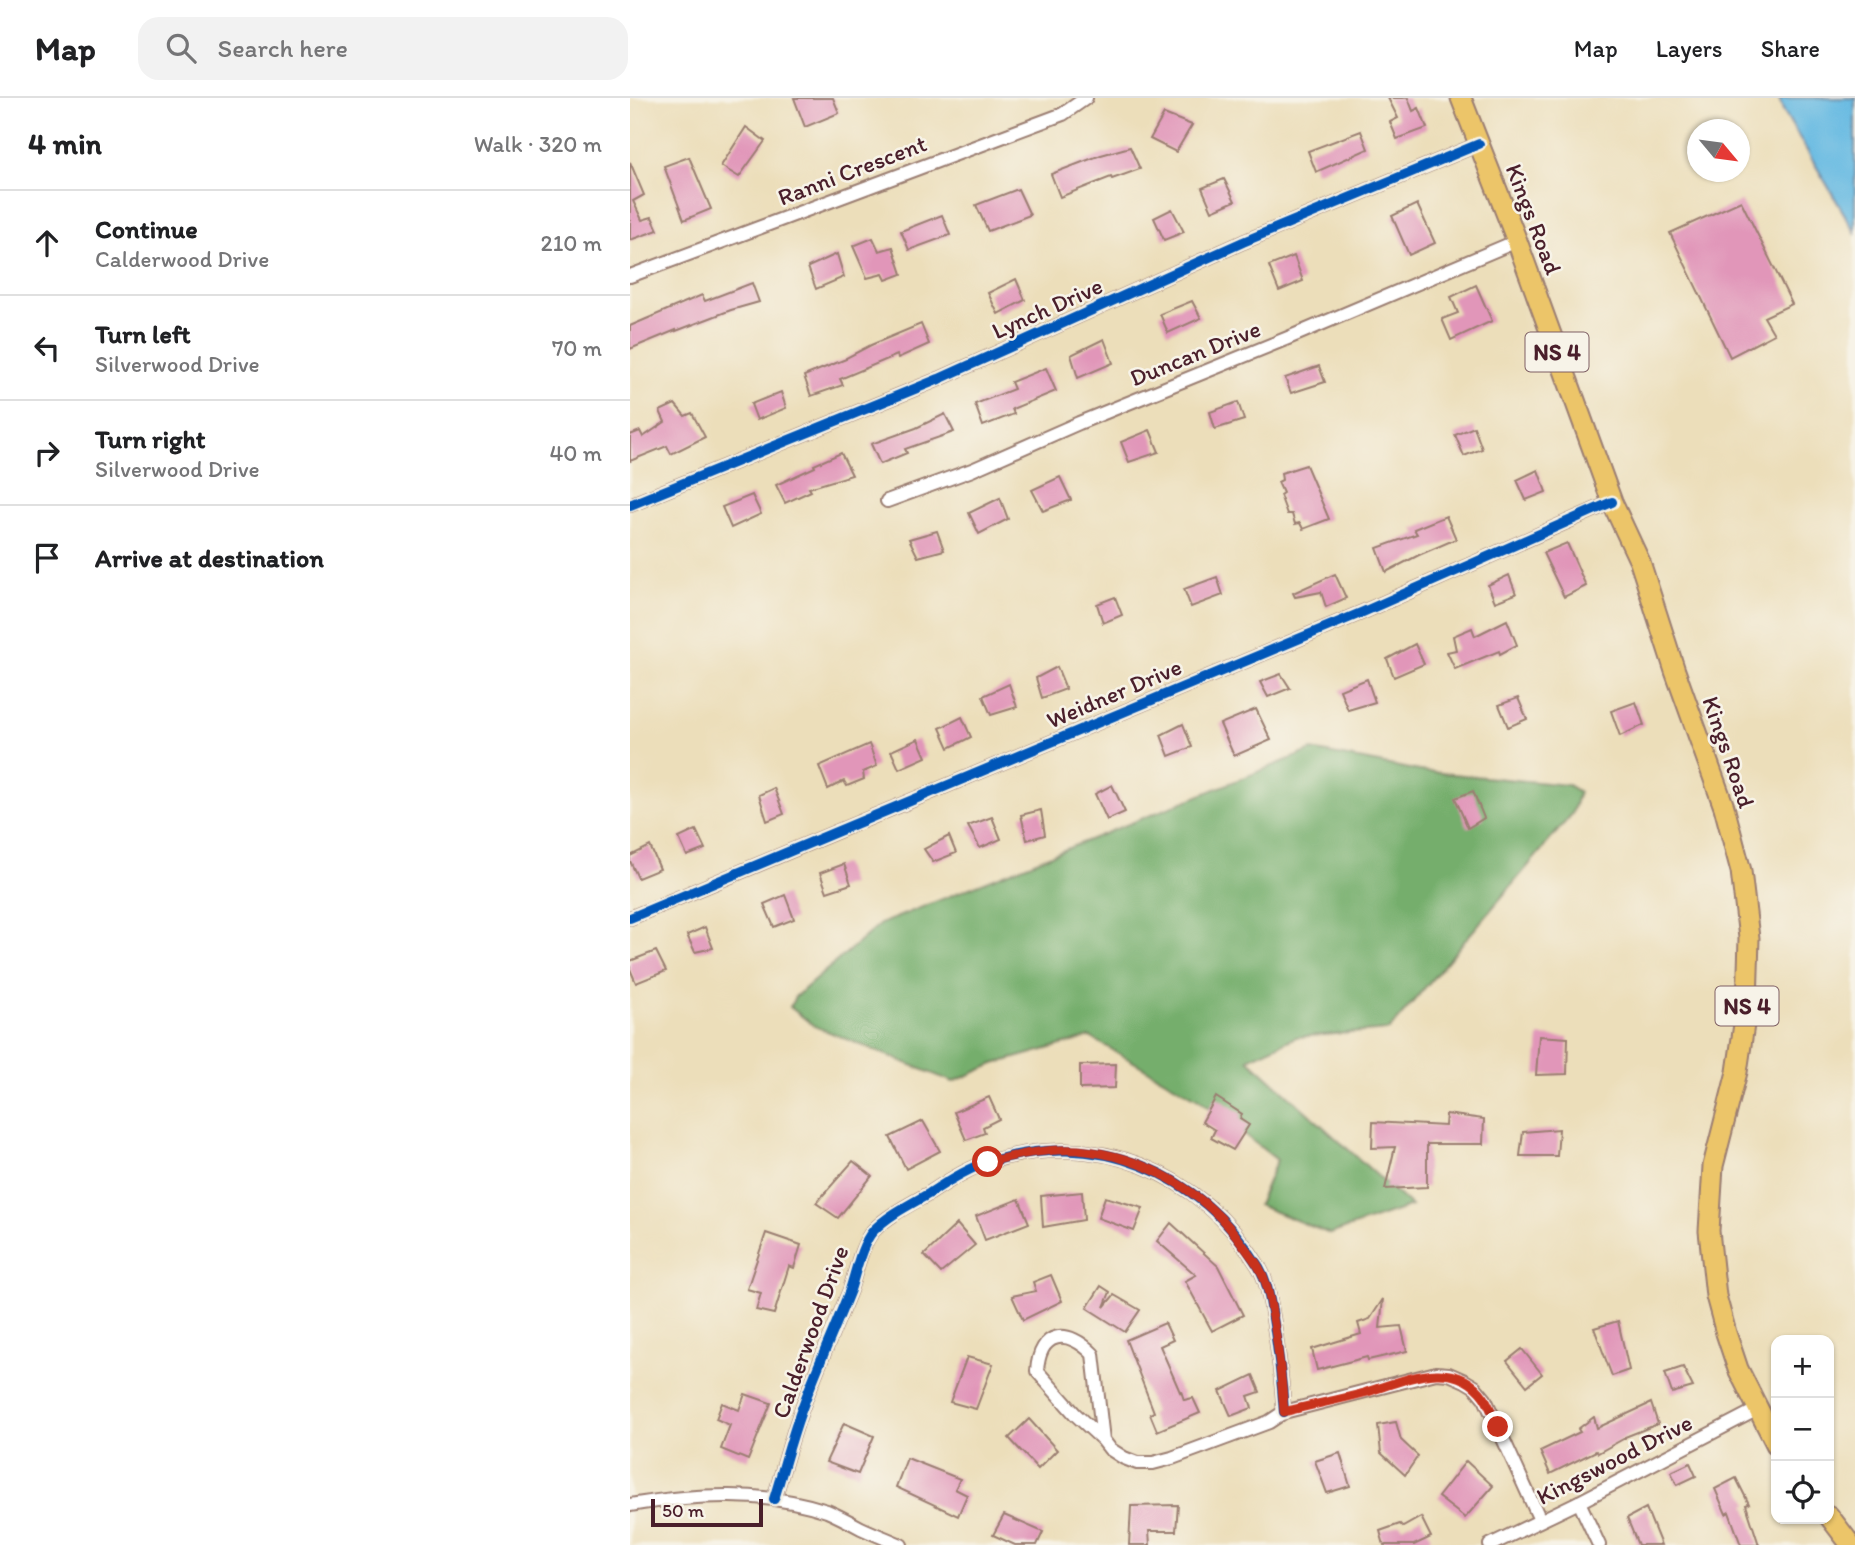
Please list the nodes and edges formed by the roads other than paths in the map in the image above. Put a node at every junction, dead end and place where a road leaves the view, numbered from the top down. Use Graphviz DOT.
graph roads {
  1 [pos="1086,98"];
  2 [pos="1461,98"];
  3 [pos="1479,144"];
  4 [pos="1517,241"];
  5 [pos="630,276"];
  6 [pos="887,501"];
  7 [pos="1612,502"];
  8 [pos="630,505"];
  9 [pos="630,918"];
  10 [pos="1758,1409"];
  11 [pos="1284,1412"];
  12 [pos="1771,1434"];
  13 [pos="1103,1440"];
  14 [pos="774,1499"];
  15 [pos="1579,1502"];
  16 [pos="630,1505"];
  17 [pos="1540,1520"];
  18 [pos="1834,1523"];
  19 [pos="901,1545"];
  20 [pos="1490,1545"];
  21 [pos="1599,1545"];
  22 [pos="1851,1545"];
  1 -- 5 [label="street, Ranni Crescent"];
  2 -- 3 [label="main road, Kings Road / NS 4"];
  3 -- 4 [label="main road, Kings Road / NS 4"];
  3 -- 8 [label="street, Lynch Drive"];
  4 -- 6 [label="street, Duncan Drive"];
  4 -- 7 [label="main road, Kings Road / NS 4"];
  7 -- 9 [label="street, Weidner Drive"];
  7 -- 10 [label="main road, Kings Road / NS 4"];
  10 -- 12 [label="main road, Kings Road / NS 4"];
  10 -- 15 [label="street, Kingswood Drive"];
  11 -- 13 [label="street"];
  11 -- 14 [label="street, Calderwood Drive"];
  11 -- 17 [label="street"];
  13 -- 13 [label="street"];
  14 -- 16 [label="street"];
  14 -- 19 [label="street"];
  15 -- 17 [label="street, Kingswood Drive"];
  15 -- 21 [label="street"];
  17 -- 20 [label="street, Kingswood Drive"];
  18 -- 22 [label="main road"];
}
